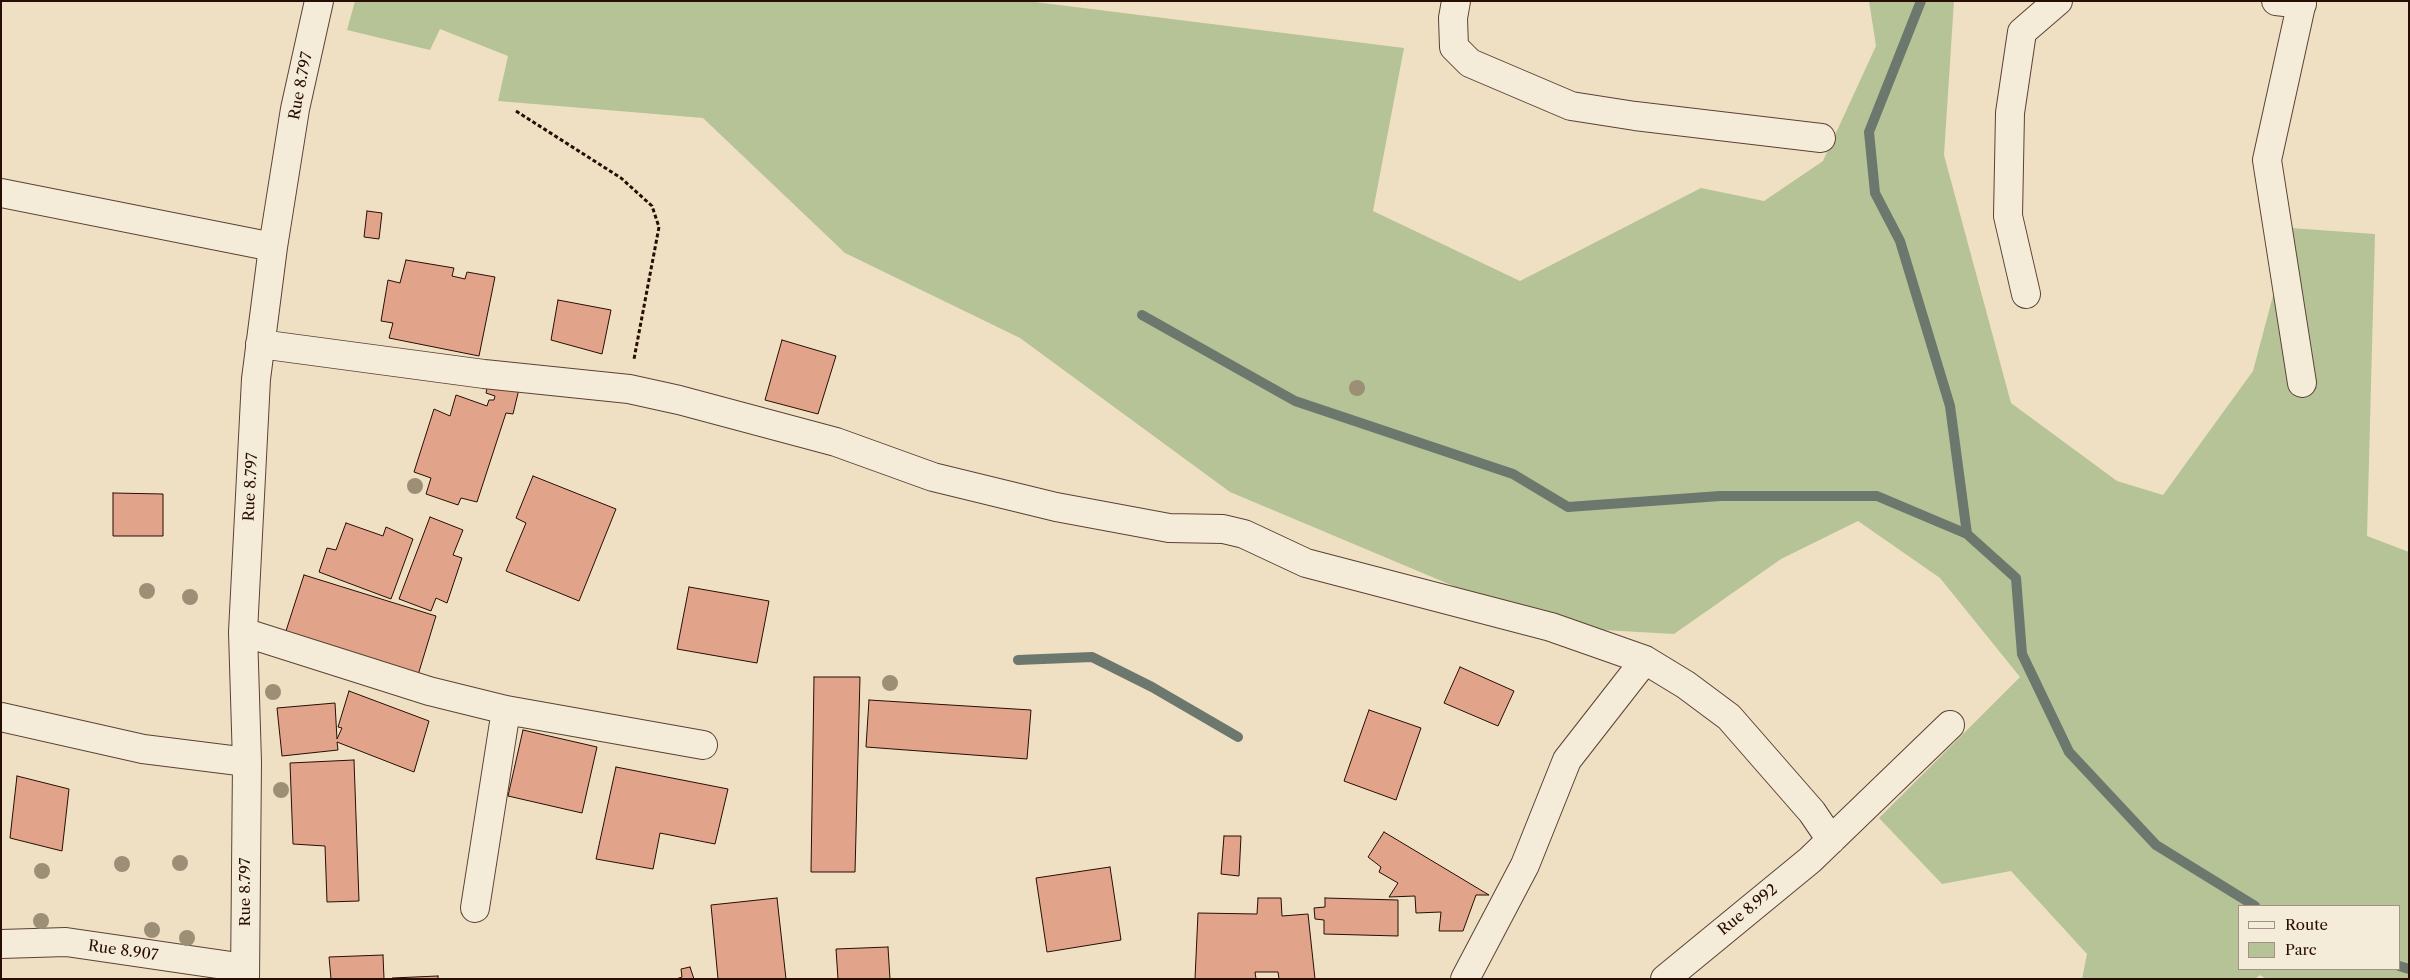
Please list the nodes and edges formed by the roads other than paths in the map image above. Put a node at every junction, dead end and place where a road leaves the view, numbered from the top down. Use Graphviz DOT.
graph roads {
  1 [pos="319,1"];
  2 [pos="1456,1"];
  3 [pos="2058,1"];
  4 [pos="2293,2"];
  5 [pos="1821,138"];
  6 [pos="1,193"];
  7 [pos="274,247"];
  8 [pos="2026,294"];
  9 [pos="260,344"];
  10 [pos="2302,383"];
  11 [pos="244,632"];
  12 [pos="1645,660"];
  13 [pos="506,710"];
  14 [pos="1,717"];
  15 [pos="1950,725"];
  16 [pos="703,745"];
  17 [pos="247,762"];
  18 [pos="1830,840"];
  19 [pos="475,908"];
  20 [pos="1,944"];
  21 [pos="245,974"];
  22 [pos="1465,979"];
  23 [pos="1665,979"];
  1 -- 7 [label="street, Rue 8.797"];
  2 -- 5 [label="street"];
  3 -- 8 [label="street"];
  4 -- 10 [label="street"];
  6 -- 7 [label="street"];
  7 -- 9 [label="street, Rue 8.797"];
  9 -- 11 [label="street, Rue 8.797"];
  9 -- 12 [label="street"];
  11 -- 13 [label="street"];
  11 -- 17 [label="street, Rue 8.797"];
  12 -- 18 [label="street"];
  12 -- 22 [label="street"];
  13 -- 16 [label="street"];
  13 -- 19 [label="street"];
  14 -- 17 [label="street"];
  15 -- 18 [label="street, Rue 8.992"];
  17 -- 21 [label="street, Rue 8.797"];
  18 -- 23 [label="street, Rue 8.992"];
  20 -- 21 [label="street, Rue 8.907"];
}
